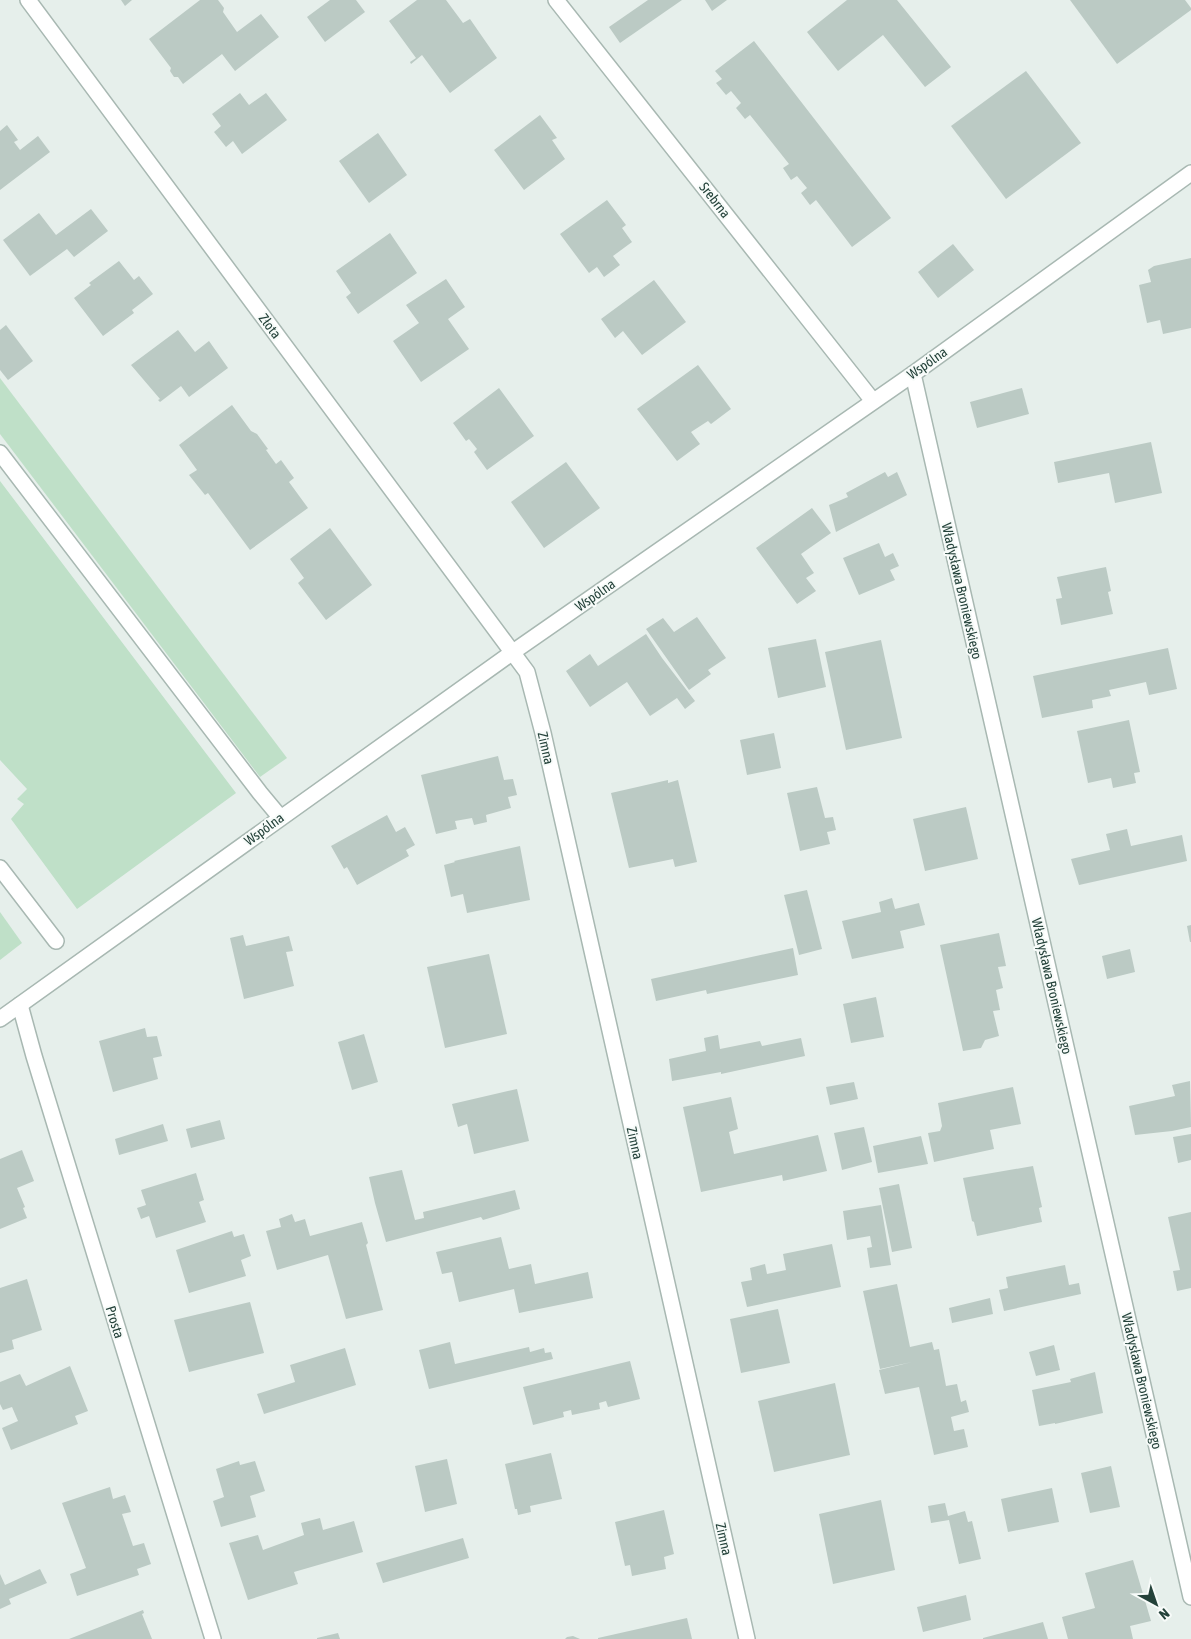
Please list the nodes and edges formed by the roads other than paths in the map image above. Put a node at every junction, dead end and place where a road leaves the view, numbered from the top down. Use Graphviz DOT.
graph roads {
  1 [pos="28,0"];
  2 [pos="556,0"];
  3 [pos="1191,172"];
  4 [pos="913,374"];
  5 [pos="873,401"];
  6 [pos="0,453"];
  7 [pos="513,652"];
  8 [pos="280,817"];
  9 [pos="0,868"];
  10 [pos="56,941"];
  11 [pos="20,1005"];
  12 [pos="0,1019"];
  13 [pos="1191,1598"];
  14 [pos="212,1639"];
  15 [pos="747,1639"];
  1 -- 7 [label="street, Złota"];
  2 -- 5 [label="street, Srebrna"];
  3 -- 4 [label="street, Wspólna"];
  4 -- 5 [label="street, Wspólna"];
  4 -- 13 [label="street, Władysława Broniewskiego"];
  5 -- 7 [label="street, Wspólna"];
  6 -- 8 [label="street"];
  7 -- 8 [label="street, Wspólna"];
  7 -- 15 [label="street, Zimna"];
  8 -- 11 [label="street, Wspólna"];
  9 -- 10 [label="street"];
  11 -- 12 [label="street, Wspólna"];
  11 -- 14 [label="street, Prosta"];
}
